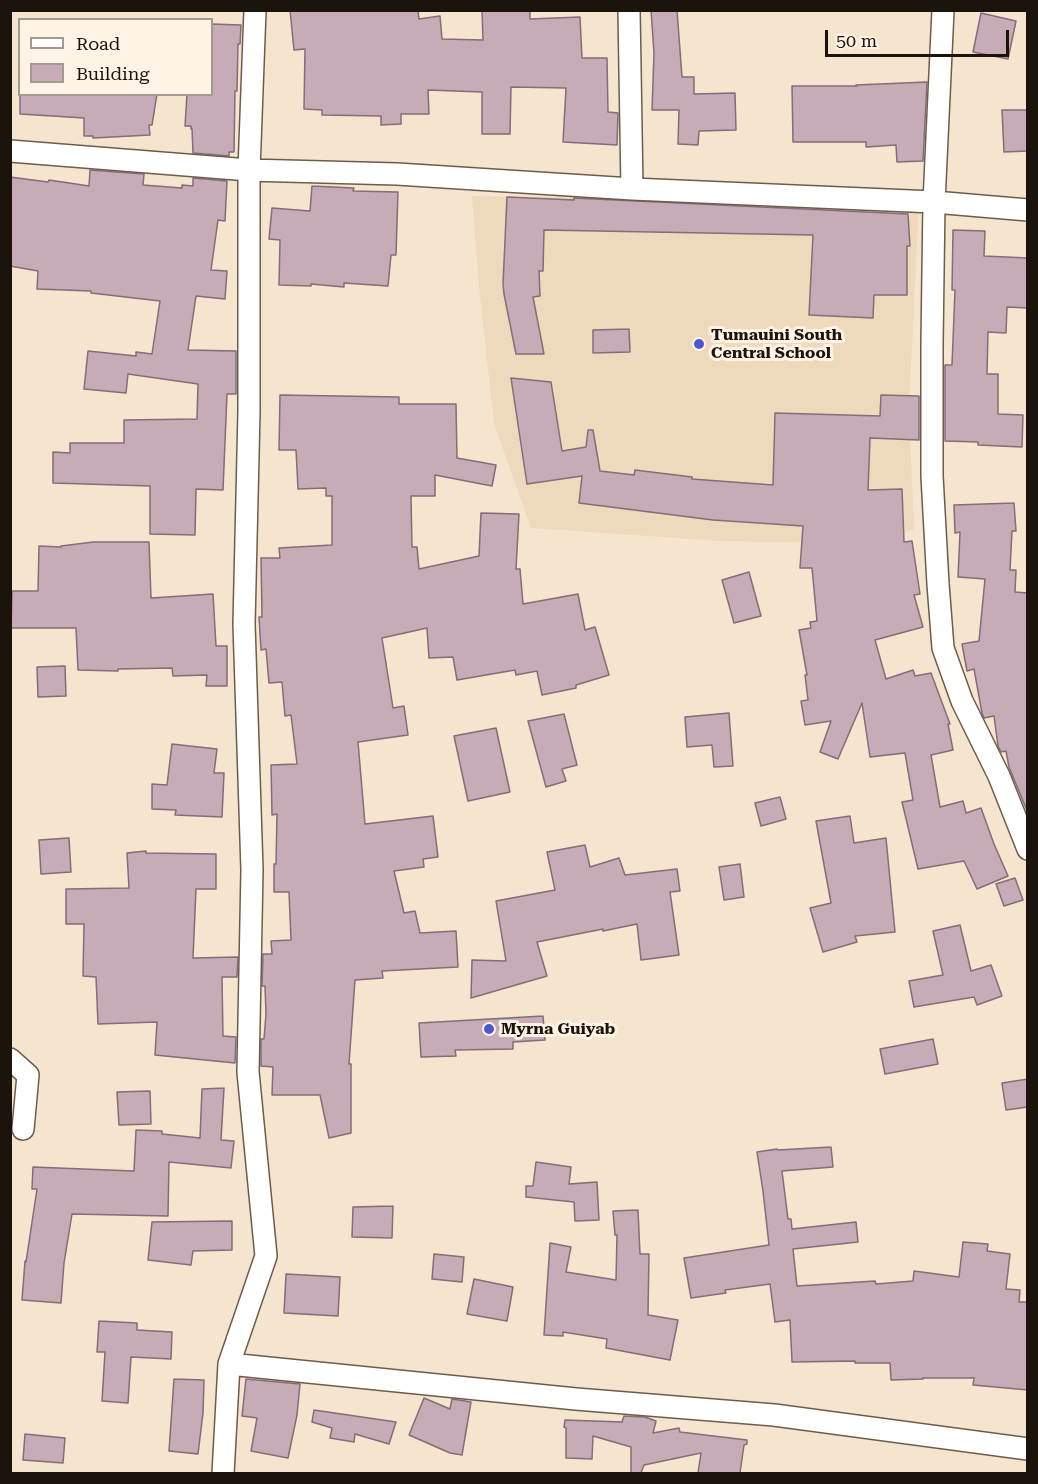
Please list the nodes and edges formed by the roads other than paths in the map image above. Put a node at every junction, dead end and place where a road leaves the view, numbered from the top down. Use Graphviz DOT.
graph roads {
  1 [pos="255,10"];
  2 [pos="629,10"];
  3 [pos="943,10"];
  4 [pos="10,152"];
  5 [pos="249,170"];
  6 [pos="632,189"];
  7 [pos="934,202"];
  8 [pos="1028,210"];
  9 [pos="1028,849"];
  10 [pos="10,1059"];
  11 [pos="23,1129"];
  12 [pos="229,1364"];
  13 [pos="1028,1449"];
  14 [pos="223,1473"];
  1 -- 5 [label="street"];
  2 -- 6 [label="street"];
  3 -- 7 [label="street"];
  4 -- 5 [label="street"];
  5 -- 6 [label="street"];
  5 -- 12 [label="street"];
  6 -- 7 [label="street"];
  7 -- 8 [label="street"];
  7 -- 9 [label="street"];
  10 -- 11 [label="street"];
  12 -- 13 [label="street"];
  12 -- 14 [label="street"];
}
